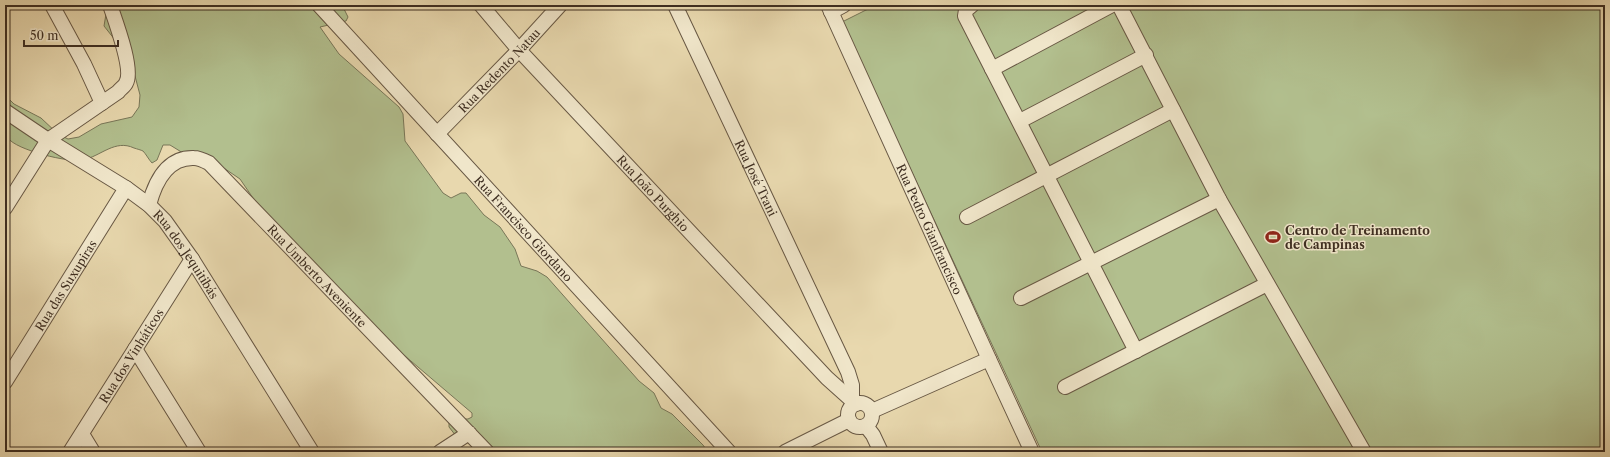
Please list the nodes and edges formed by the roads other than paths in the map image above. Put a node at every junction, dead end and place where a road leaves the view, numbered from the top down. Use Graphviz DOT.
graph roads {
  1 [pos="52,5"];
  2 [pos="110,5"];
  3 [pos="319,5"];
  4 [pos="481,5"];
  5 [pos="560,5"];
  6 [pos="675,5"];
  7 [pos="844,5"];
  8 [pos="972,5"];
  9 [pos="1112,5"];
  10 [pos="1120,5"];
  11 [pos="830,8"];
  12 [pos="519,50"];
  13 [pos="1146,55"];
  14 [pos="992,69"];
  15 [pos="102,103"];
  16 [pos="1173,110"];
  17 [pos="5,112"];
  18 [pos="1020,122"];
  19 [pos="437,134"];
  20 [pos="48,140"];
  21 [pos="1047,175"];
  22 [pos="126,188"];
  23 [pos="1219,198"];
  24 [pos="149,205"];
  25 [pos="5,208"];
  26 [pos="967,217"];
  27 [pos="192,259"];
  28 [pos="1090,263"];
  29 [pos="1267,284"];
  30 [pos="1021,298"];
  31 [pos="136,349"];
  32 [pos="837,351"];
  33 [pos="1136,351"];
  34 [pos="988,359"];
  35 [pos="827,378"];
  36 [pos="5,382"];
  37 [pos="1065,387"];
  38 [pos="852,409"];
  39 [pos="872,411"];
  40 [pos="866,426"];
  41 [pos="469,433"];
  42 [pos="82,434"];
  43 [pos="70,452"];
  44 [pos="93,452"];
  45 [pos="199,452"];
  46 [pos="312,452"];
  47 [pos="440,452"];
  48 [pos="486,452"];
  49 [pos="729,452"];
  50 [pos="785,452"];
  51 [pos="881,452"];
  52 [pos="1032,452"];
  53 [pos="1364,452"];
  1 -- 15 [label="street"];
  2 -- 15 [label="street"];
  3 -- 19 [label="street, Rua Francisco Giordano"];
  4 -- 12 [label="street, Rua João Purghio"];
  5 -- 12 [label="street, Rua Redento Natau"];
  6 -- 32 [label="street, Rua José Trani"];
  7 -- 11 [label="street"];
  8 -- 14 [label="street"];
  9 -- 14 [label="street"];
  10 -- 13 [label="street"];
  11 -- 34 [label="street, Rua Pedro Gianfrancisco"];
  12 -- 19 [label="street, Rua Redento Natau"];
  12 -- 35 [label="street, Rua João Purghio"];
  13 -- 16 [label="street"];
  13 -- 18 [label="street"];
  14 -- 18 [label="street"];
  15 -- 20 [label="street"];
  16 -- 21 [label="street"];
  16 -- 23 [label="street"];
  17 -- 20 [label="street, Rua dos Jequitibás"];
  18 -- 21 [label="street"];
  19 -- 49 [label="street, Rua Francisco Giordano"];
  20 -- 22 [label="street, Rua dos Jequitibás"];
  20 -- 25 [label="street"];
  21 -- 26 [label="street"];
  21 -- 28 [label="street"];
  22 -- 24 [label="street, Rua dos Jequitibás"];
  22 -- 36 [label="street, Rua das Suxupiras"];
  23 -- 28 [label="street"];
  23 -- 29 [label="street"];
  24 -- 27 [label="street, Rua dos Jequitibás"];
  24 -- 41 [label="street, Rua Umberto Aveniente"];
  27 -- 31 [label="street, Rua dos Vinháticos"];
  27 -- 46 [label="street, Rua dos Jequitibás"];
  28 -- 30 [label="street"];
  28 -- 33 [label="street"];
  29 -- 33 [label="street"];
  29 -- 53 [label="street"];
  31 -- 42 [label="street, Rua dos Vinháticos"];
  31 -- 45 [label="street"];
  32 -- 35 [label="street"];
  32 -- 38 [label="street, Rua José Trani"];
  33 -- 37 [label="street"];
  34 -- 39 [label="street"];
  34 -- 52 [label="street, Rua Pedro Gianfrancisco"];
  35 -- 38 [label="street, Rua João Purghio"];
  38 -- 39 [label="street"];
  38 -- 40 [label="street"];
  38 -- 50 [label="street"];
  39 -- 40 [label="street"];
  40 -- 51 [label="street"];
  41 -- 47 [label="street"];
  41 -- 48 [label="street, Rua Umberto Aveniente"];
  42 -- 43 [label="street, Rua dos Vinháticos"];
  42 -- 44 [label="street"];
}
